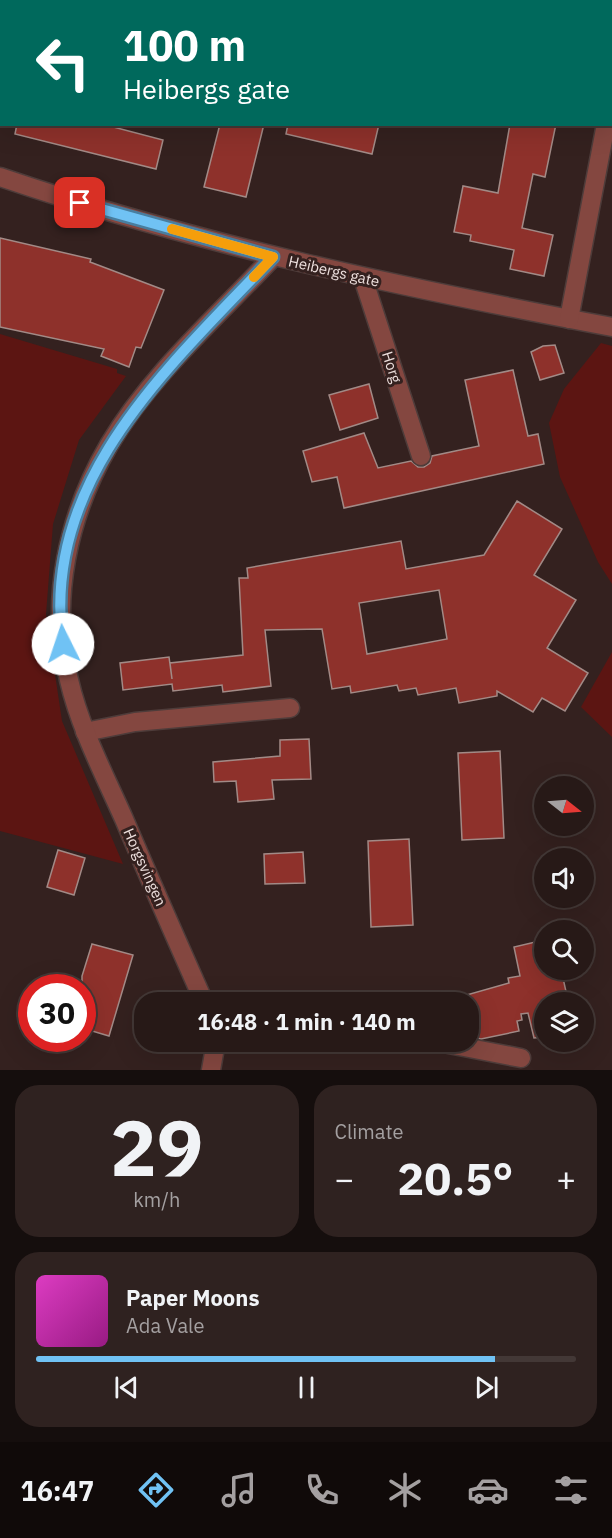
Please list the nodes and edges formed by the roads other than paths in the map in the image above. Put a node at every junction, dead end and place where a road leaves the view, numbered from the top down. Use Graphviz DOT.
graph roads {
  1 [pos="606,126"];
  2 [pos="0,177"];
  3 [pos="273,257"];
  4 [pos="363,278"];
  5 [pos="568,319"];
  6 [pos="612,327"];
  7 [pos="421,456"];
  8 [pos="290,708"];
  9 [pos="85,732"];
  10 [pos="200,992"];
  11 [pos="479,1050"];
  12 [pos="214,1052"];
  13 [pos="521,1058"];
  14 [pos="211,1070"];
  1 -- 5 [label="street"];
  2 -- 3 [label="street, Heibergs gate"];
  3 -- 4 [label="street, Heibergs gate"];
  3 -- 9 [label="street, Horgsvingen"];
  4 -- 5 [label="street, Heibergs gate"];
  4 -- 7 [label="street, Horg"];
  5 -- 6 [label="street, Heibergs gate"];
  8 -- 9 [label="street"];
  9 -- 10 [label="street, Horgsvingen"];
  11 -- 13 [label="street"];
  12 -- 14 [label="street"];
}
